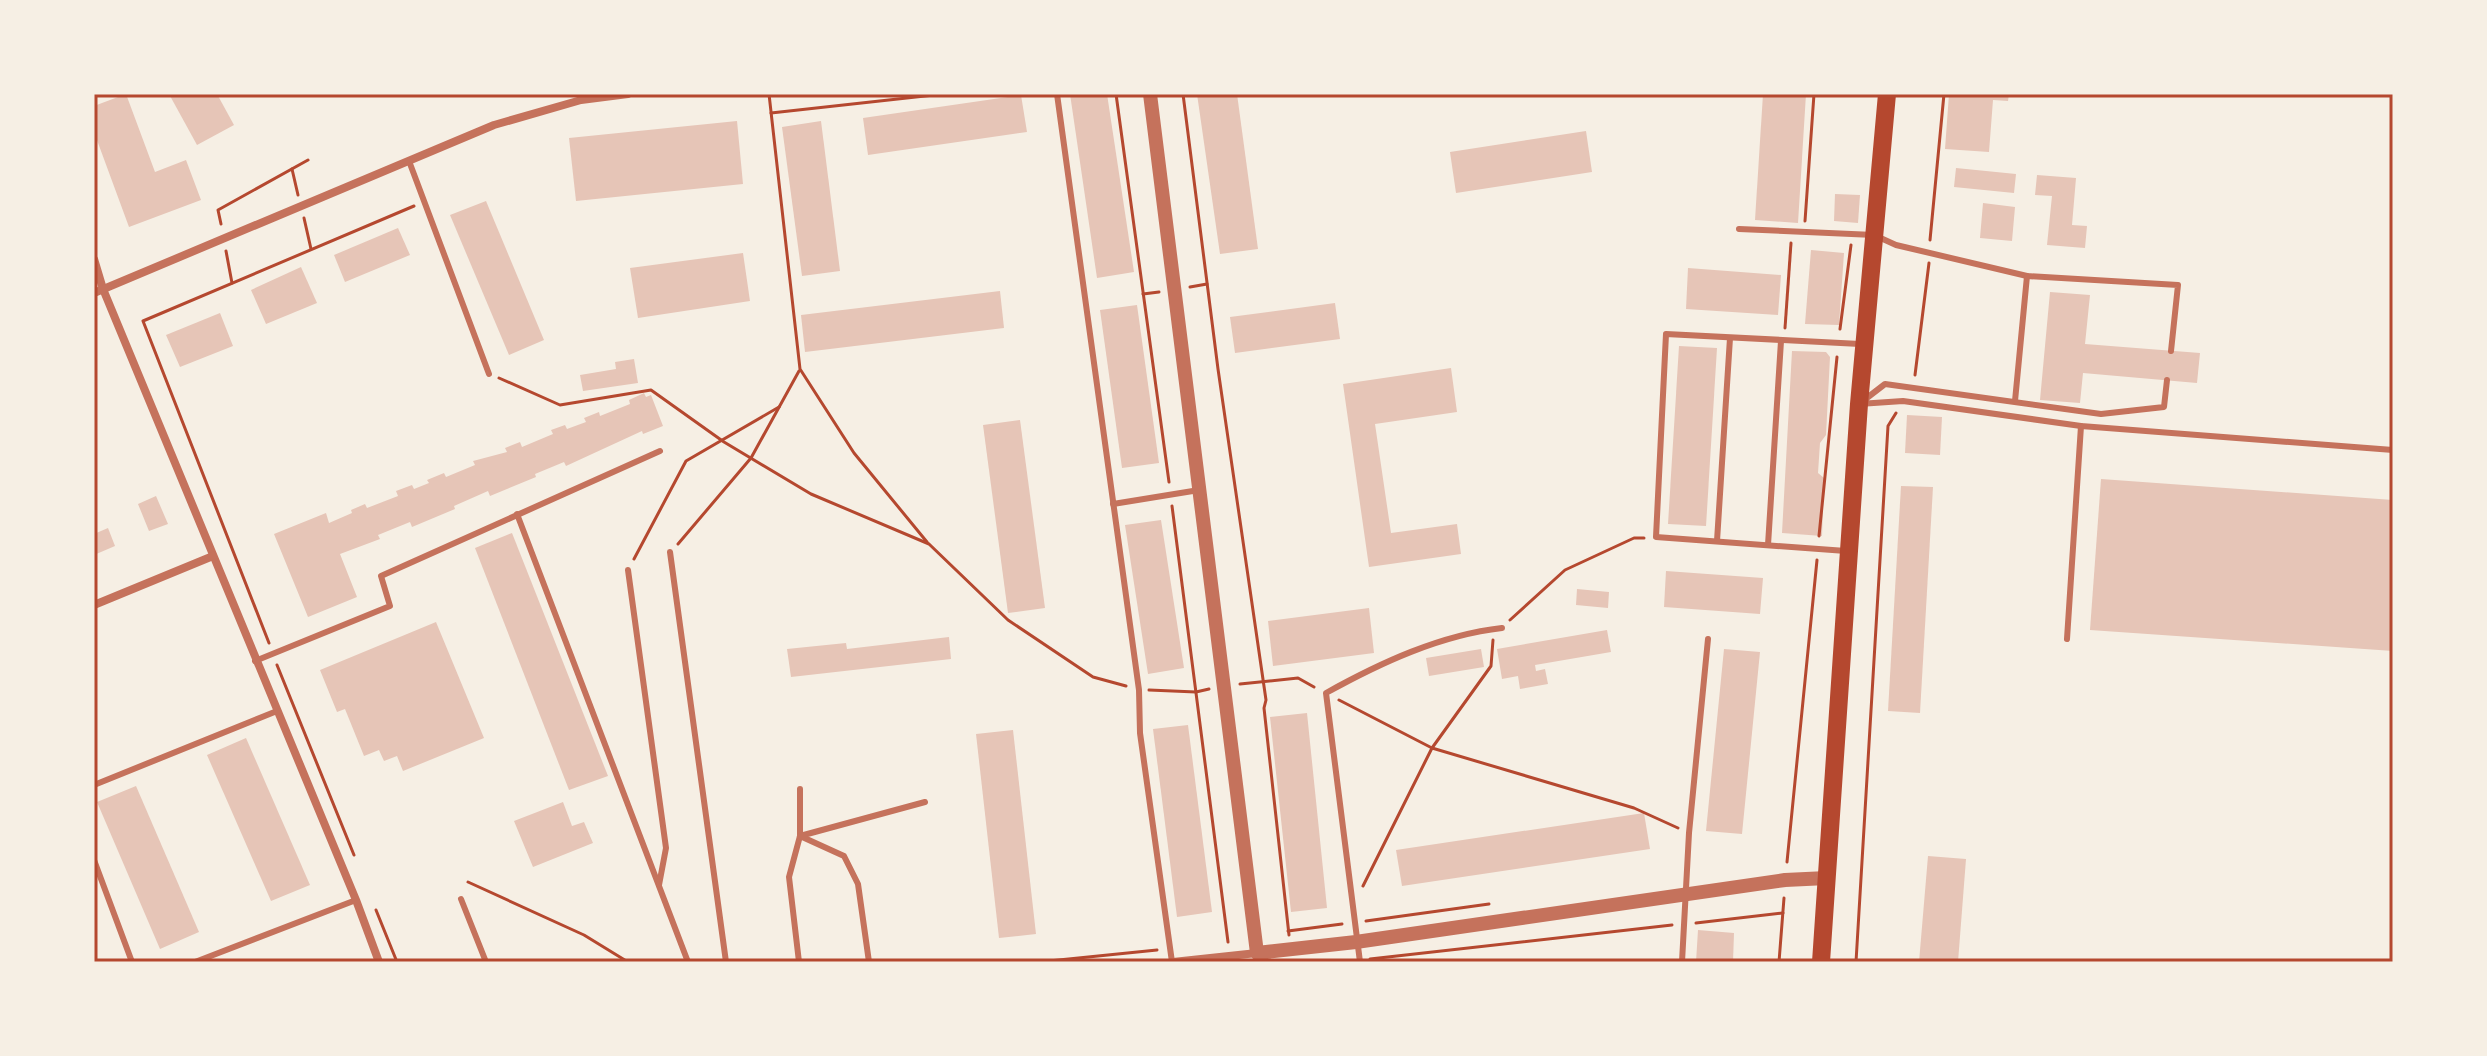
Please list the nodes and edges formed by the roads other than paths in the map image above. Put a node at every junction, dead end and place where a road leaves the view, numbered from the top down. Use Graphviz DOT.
graph roads {
  1 [pos="628,94"];
  2 [pos="1057,94"];
  3 [pos="1150,94"];
  4 [pos="1887,94"];
  5 [pos="409,161"];
  6 [pos="1739,229"];
  7 [pos="1874,235"];
  8 [pos="94,259"];
  9 [pos="2027,276"];
  10 [pos="99,291"];
  11 [pos="1730,338"];
  12 [pos="1783,341"];
  13 [pos="1864,344"];
  14 [pos="2171,351"];
  15 [pos="489,374"];
  16 [pos="2167,380"];
  17 [pos="2015,401"];
  18 [pos="1859,404"];
  19 [pos="2081,426"];
  20 [pos="2393,450"];
  21 [pos="660,451"];
  22 [pos="1199,490"];
  23 [pos="1113,504"];
  24 [pos="517,514"];
  25 [pos="1717,541"];
  26 [pos="1768,545"];
  27 [pos="670,552"];
  28 [pos="1849,552"];
  29 [pos="213,556"];
  30 [pos="628,570"];
  31 [pos="94,605"];
  32 [pos="1502,628"];
  33 [pos="1708,639"];
  34 [pos="2067,639"];
  35 [pos="255,661"];
  36 [pos="277,711"];
  37 [pos="94,785"];
  38 [pos="800,789"];
  39 [pos="925,802"];
  40 [pos="800,836"];
  41 [pos="94,860"];
  42 [pos="1827,878"];
  43 [pos="659,885"];
  44 [pos="1686,895"];
  45 [pos="461,899"];
  46 [pos="356,900"];
  47 [pos="1356,942"];
  48 [pos="1257,953"];
  49 [pos="1359,961"];
  50 [pos="132,962"];
  51 [pos="195,962"];
  52 [pos="379,962"];
  53 [pos="486,962"];
  54 [pos="688,962"];
  55 [pos="726,962"];
  56 [pos="799,962"];
  57 [pos="869,962"];
  58 [pos="1172,962"];
  59 [pos="1682,962"];
  60 [pos="1821,962"];
  1 -- 5 [label="street"];
  2 -- 23 [label="lane"];
  3 -- 22 [label="street"];
  4 -- 7 [label="main road"];
  5 -- 10 [label="street"];
  5 -- 15 [label="lane"];
  6 -- 7 [label="lane"];
  7 -- 9 [label="lane"];
  7 -- 13 [label="main road"];
  8 -- 10 [label="street"];
  9 -- 14 [label="lane"];
  9 -- 17 [label="lane"];
  10 -- 29 [label="street"];
  11 -- 12 [label="lane"];
  11 -- 25 [label="lane"];
  11 -- 25 [label="lane"];
  12 -- 13 [label="lane"];
  12 -- 26 [label="lane"];
  13 -- 18 [label="main road"];
  16 -- 17 [label="lane"];
  17 -- 18 [label="lane"];
  18 -- 19 [label="lane"];
  18 -- 28 [label="main road"];
  19 -- 20 [label="lane"];
  19 -- 34 [label="lane"];
  21 -- 24 [label="lane"];
  22 -- 23 [label="lane"];
  22 -- 48 [label="street"];
  23 -- 58 [label="lane"];
  24 -- 35 [label="lane"];
  24 -- 43 [label="lane"];
  25 -- 26 [label="lane"];
  26 -- 28 [label="lane"];
  27 -- 55 [label="lane"];
  28 -- 42 [label="main road"];
  29 -- 31 [label="street"];
  29 -- 35 [label="street"];
  30 -- 43 [label="lane"];
  32 -- 47 [label="lane"];
  33 -- 44 [label="lane"];
  35 -- 36 [label="street"];
  36 -- 37 [label="lane"];
  36 -- 46 [label="street"];
  38 -- 40 [label="lane"];
  39 -- 40 [label="lane"];
  40 -- 56 [label="lane"];
  40 -- 57 [label="lane"];
  41 -- 50 [label="lane"];
  42 -- 44 [label="street"];
  42 -- 60 [label="main road"];
  43 -- 54 [label="lane"];
  44 -- 47 [label="street"];
  44 -- 59 [label="lane"];
  45 -- 53 [label="lane"];
  46 -- 51 [label="lane"];
  46 -- 52 [label="street"];
  47 -- 48 [label="street"];
  47 -- 49 [label="lane"];
  48 -- 58 [label="street"];
}
